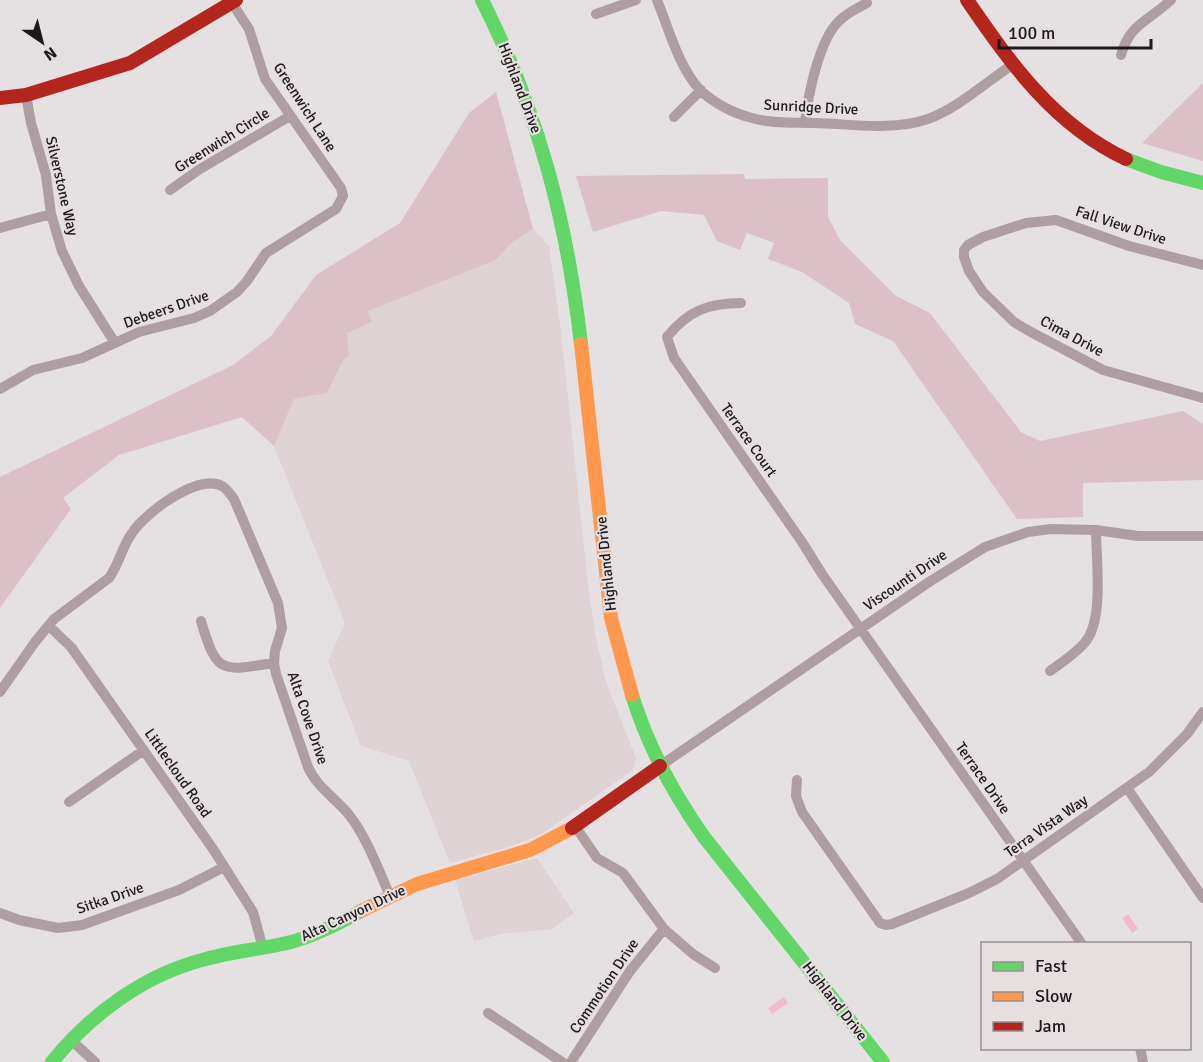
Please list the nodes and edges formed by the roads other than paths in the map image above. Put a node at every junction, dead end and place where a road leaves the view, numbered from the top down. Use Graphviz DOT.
graph roads {
  1 [pos="482,0"];
  2 [pos="636,0"];
  3 [pos="657,0"];
  4 [pos="1171,0"];
  5 [pos="233,1"];
  6 [pos="968,1"];
  7 [pos="867,3"];
  8 [pos="596,14"];
  9 [pos="1121,55"];
  10 [pos="1012,65"];
  11 [pos="701,90"];
  12 [pos="26,95"];
  13 [pos="0,98"];
  14 [pos="290,116"];
  15 [pos="674,117"];
  16 [pos="805,123"];
  17 [pos="1203,183"];
  18 [pos="170,190"];
  19 [pos="343,196"];
  20 [pos="51,214"];
  21 [pos="0,228"];
  22 [pos="964,250"];
  23 [pos="1203,265"];
  24 [pos="741,303"];
  25 [pos="115,343"];
  26 [pos="0,389"];
  27 [pos="1203,398"];
  28 [pos="1096,530"];
  29 [pos="1203,536"];
  30 [pos="201,621"];
  31 [pos="49,626"];
  32 [pos="861,629"];
  33 [pos="274,663"];
  34 [pos="1050,671"];
  35 [pos="0,692"];
  36 [pos="1203,712"];
  37 [pos="144,750"];
  38 [pos="660,766"];
  39 [pos="797,780"];
  40 [pos="1127,788"];
  41 [pos="69,802"];
  42 [pos="575,826"];
  43 [pos="1023,860"];
  44 [pos="224,867"];
  45 [pos="390,896"];
  46 [pos="1203,898"];
  47 [pos="0,913"];
  48 [pos="664,929"];
  49 [pos="1081,942"];
  50 [pos="262,948"];
  51 [pos="715,968"];
  52 [pos="488,1013"];
  53 [pos="71,1040"];
  54 [pos="52,1062"];
  55 [pos="95,1062"];
  56 [pos="562,1062"];
  57 [pos="570,1062"];
  58 [pos="883,1062"];
  1 -- 38 [label="street, Highland Drive"];
  2 -- 8 [label="street"];
  3 -- 11 [label="street, Sunridge Drive"];
  4 -- 9 [label="street"];
  5 -- 12 [label="street"];
  5 -- 14 [label="street, Greenwich Lane"];
  6 -- 10 [label="street"];
  7 -- 16 [label="street"];
  10 -- 16 [label="street, Sunridge Drive"];
  10 -- 17 [label="street"];
  11 -- 15 [label="street"];
  11 -- 16 [label="street, Sunridge Drive"];
  12 -- 13 [label="street"];
  12 -- 20 [label="street, Silverstone Way"];
  14 -- 18 [label="street, Greenwich Circle"];
  14 -- 19 [label="street, Greenwich Lane"];
  19 -- 25 [label="street, Debeers Drive"];
  20 -- 21 [label="street"];
  20 -- 25 [label="street, Silverstone Way"];
  22 -- 23 [label="street, Fall View Drive"];
  22 -- 27 [label="street, Cima Drive"];
  24 -- 32 [label="street, Terrace Court"];
  25 -- 26 [label="street, Debeers Drive"];
  28 -- 29 [label="street, Viscounti Drive"];
  28 -- 32 [label="street, Viscounti Drive"];
  28 -- 34 [label="street"];
  30 -- 33 [label="street"];
  31 -- 33 [label="street, Alta Cove Drive"];
  31 -- 35 [label="street"];
  31 -- 37 [label="street, Littlecloud Road"];
  32 -- 38 [label="street, Viscounti Drive"];
  32 -- 43 [label="street, Terrace Drive"];
  33 -- 45 [label="street, Alta Cove Drive"];
  36 -- 40 [label="street, Terra Vista Way"];
  37 -- 41 [label="street"];
  37 -- 44 [label="street, Littlecloud Road"];
  38 -- 42 [label="street, Alta Canyon Drive"];
  38 -- 58 [label="street, Highland Drive"];
  39 -- 43 [label="street, Terra Vista Way"];
  40 -- 43 [label="street, Terra Vista Way"];
  40 -- 46 [label="street"];
  42 -- 45 [label="street, Alta Canyon Drive"];
  42 -- 48 [label="street"];
  43 -- 49 [label="street, Terrace Drive"];
  44 -- 47 [label="street, Sitka Drive"];
  44 -- 50 [label="street, Littlecloud Road"];
  45 -- 50 [label="street, Alta Canyon Drive"];
  48 -- 51 [label="street"];
  48 -- 57 [label="street, Commotion Drive"];
  50 -- 53 [label="street, Alta Canyon Drive"];
  52 -- 56 [label="street"];
  53 -- 54 [label="street, Alta Canyon Drive"];
  53 -- 55 [label="street"];
}
